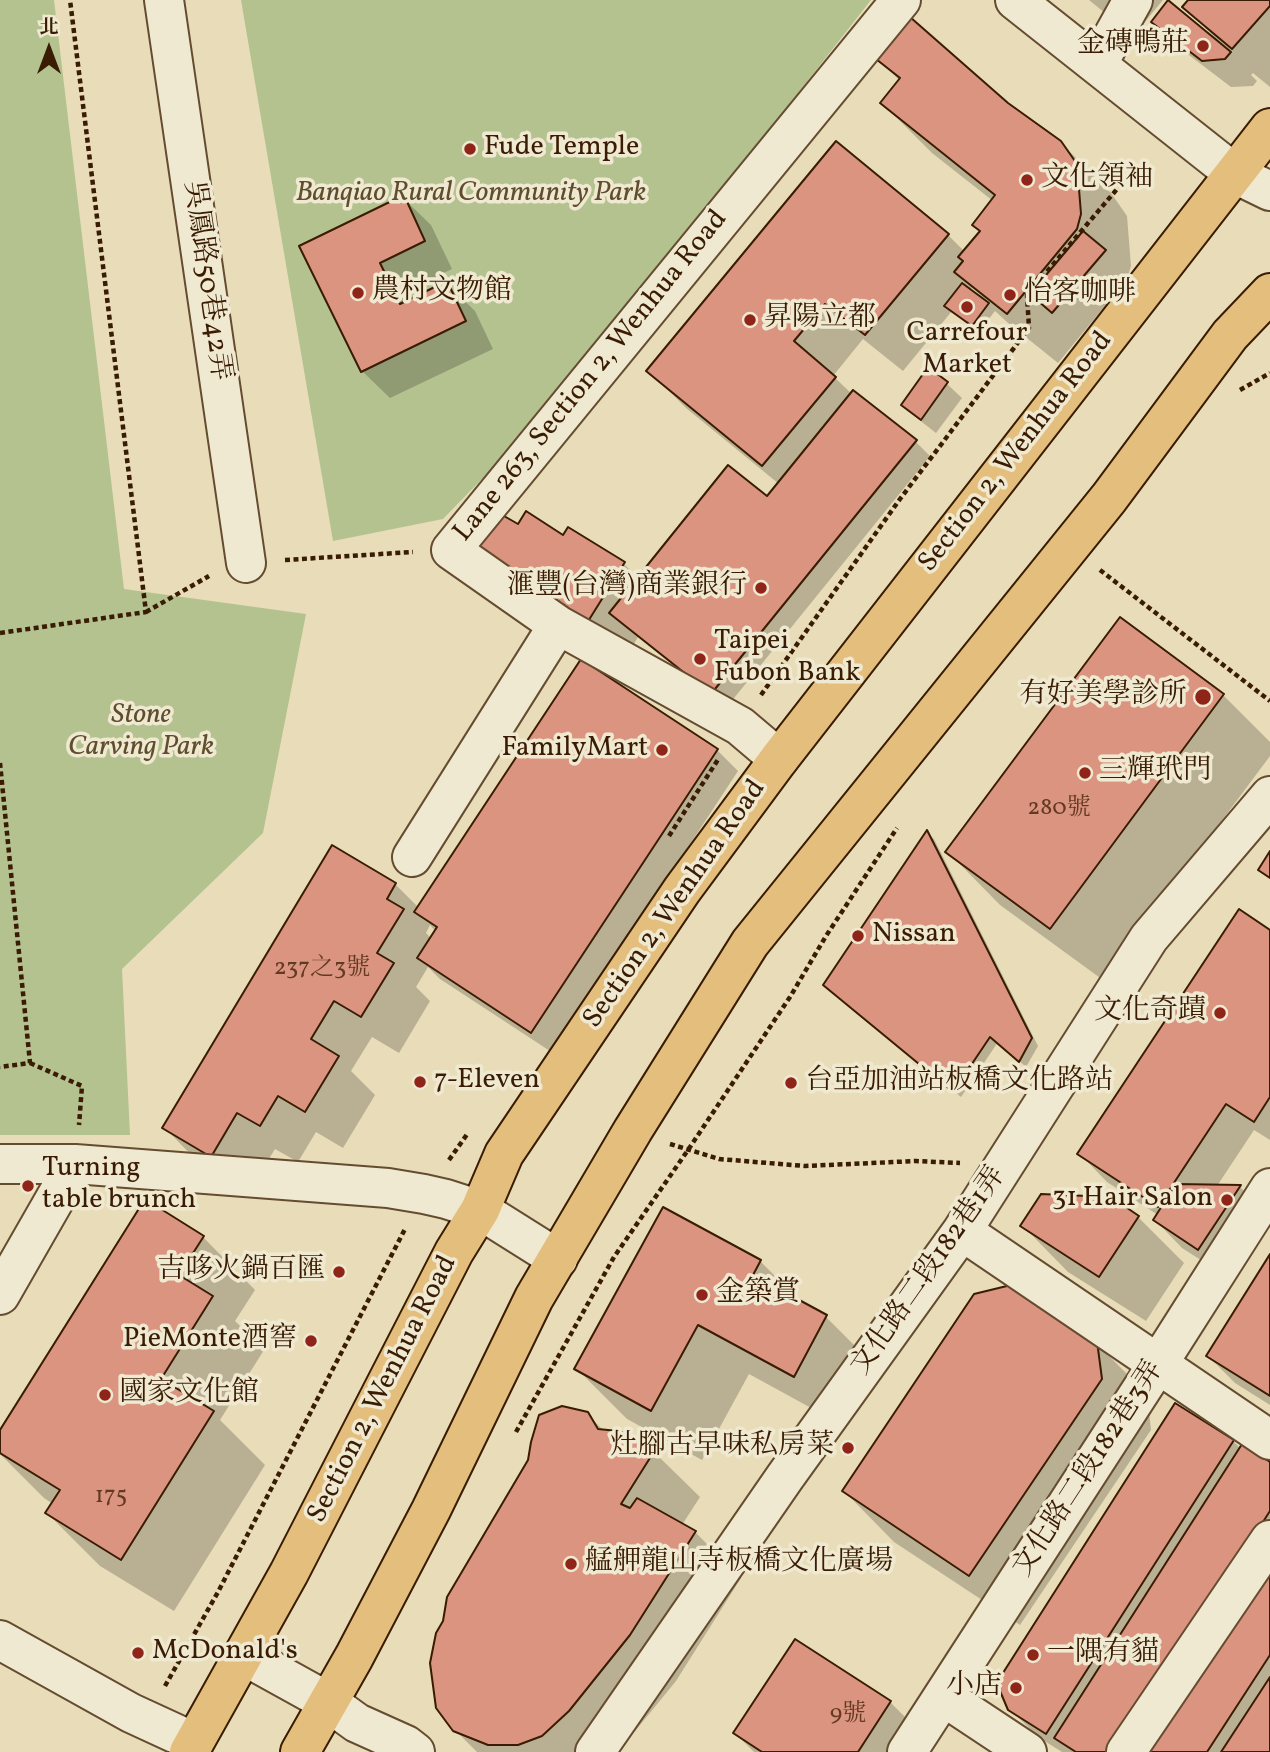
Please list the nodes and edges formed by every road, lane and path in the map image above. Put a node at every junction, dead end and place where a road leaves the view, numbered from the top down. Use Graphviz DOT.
graph roads {
  1 [pos="70,0"];
  2 [pos="164,0"];
  3 [pos="901,0"];
  4 [pos="1015,0"];
  5 [pos="1133,0"];
  6 [pos="1097,65"];
  7 [pos="1270,128"];
  8 [pos="1235,174"];
  9 [pos="1270,191"];
  10 [pos="1270,216"];
  11 [pos="1270,293"];
  12 [pos="451,550"];
  13 [pos="1065,553"];
  14 [pos="246,563"];
  15 [pos="146,612"];
  16 [pos="558,625"];
  17 [pos="0,633"];
  18 [pos="1270,701"];
  19 [pos="779,759"];
  20 [pos="0,763"];
  21 [pos="1270,796"];
  22 [pos="900,824"];
  23 [pos="412,857"];
  24 [pos="30,1063"];
  25 [pos="0,1067"];
  26 [pos="633,1130"];
  27 [pos="688,1150"];
  28 [pos="0,1164"];
  29 [pos="75,1164"];
  30 [pos="1005,1164"];
  31 [pos="1270,1188"];
  32 [pos="480,1210"];
  33 [pos="961,1231"];
  34 [pos="558,1259"];
  35 [pos="0,1295"];
  36 [pos="1158,1364"];
  37 [pos="516,1432"];
  38 [pos="1270,1440"];
  39 [pos="1270,1540"];
  40 [pos="0,1640"];
  41 [pos="243,1656"];
  42 [pos="944,1697"];
  43 [pos="328,1702"];
  44 [pos="191,1747"];
  45 [pos="300,1752"];
  46 [pos="415,1752"];
  47 [pos="595,1752"];
  48 [pos="907,1752"];
  49 [pos="1027,1752"];
  50 [pos="1126,1752"];
  1 -- 15 [label="path"];
  2 -- 14 [label="street, 吳鳳路50巷42弄"];
  3 -- 12 [label="street, Lane 263, Section 2, Wenhua Road"];
  4 -- 6 [label="street"];
  5 -- 6 [label="street"];
  6 -- 8 [label="street"];
  7 -- 8 [label="main road, Section 2, Wenhua Road"];
  8 -- 9 [label="street"];
  8 -- 10 [label="street"];
  8 -- 19 [label="main road, Section 2, Wenhua Road"];
  11 -- 13 [label="main road"];
  12 -- 14 [label="path"];
  12 -- 16 [label="street, Lane 263, Section 2, Wenhua Road"];
  13 -- 18 [label="path"];
  13 -- 26 [label="main road"];
  14 -- 15 [label="path"];
  15 -- 17 [label="path"];
  16 -- 19 [label="street, Lane 263, Section 2, Wenhua Road"];
  16 -- 23 [label="street"];
  19 -- 32 [label="main road, Section 2, Wenhua Road"];
  20 -- 24 [label="path"];
  21 -- 30 [label="street, 文化路二段182巷1弄"];
  22 -- 27 [label="path"];
  24 -- 25 [label="path"];
  24 -- 29 [label="path"];
  26 -- 27 [label="path"];
  26 -- 34 [label="main road"];
  27 -- 30 [label="path"];
  27 -- 37 [label="path"];
  28 -- 29 [label="street"];
  29 -- 32 [label="street"];
  29 -- 35 [label="street"];
  30 -- 33 [label="street, 文化路二段182巷1弄"];
  31 -- 36 [label="street, 文化路二段182巷3弄"];
  32 -- 34 [label="street"];
  32 -- 41 [label="main road, Section 2, Wenhua Road"];
  33 -- 36 [label="street"];
  33 -- 47 [label="street, 文化路二段182巷1弄"];
  34 -- 43 [label="main road"];
  36 -- 38 [label="street"];
  36 -- 42 [label="street, 文化路二段182巷3弄"];
  39 -- 50 [label="street"];
  40 -- 44 [label="street"];
  41 -- 43 [label="street"];
  41 -- 44 [label="main road, Section 2, Wenhua Road"];
  42 -- 48 [label="street, 文化路二段182巷3弄"];
  42 -- 49 [label="street"];
  43 -- 45 [label="main road"];
  43 -- 46 [label="street"];
}
